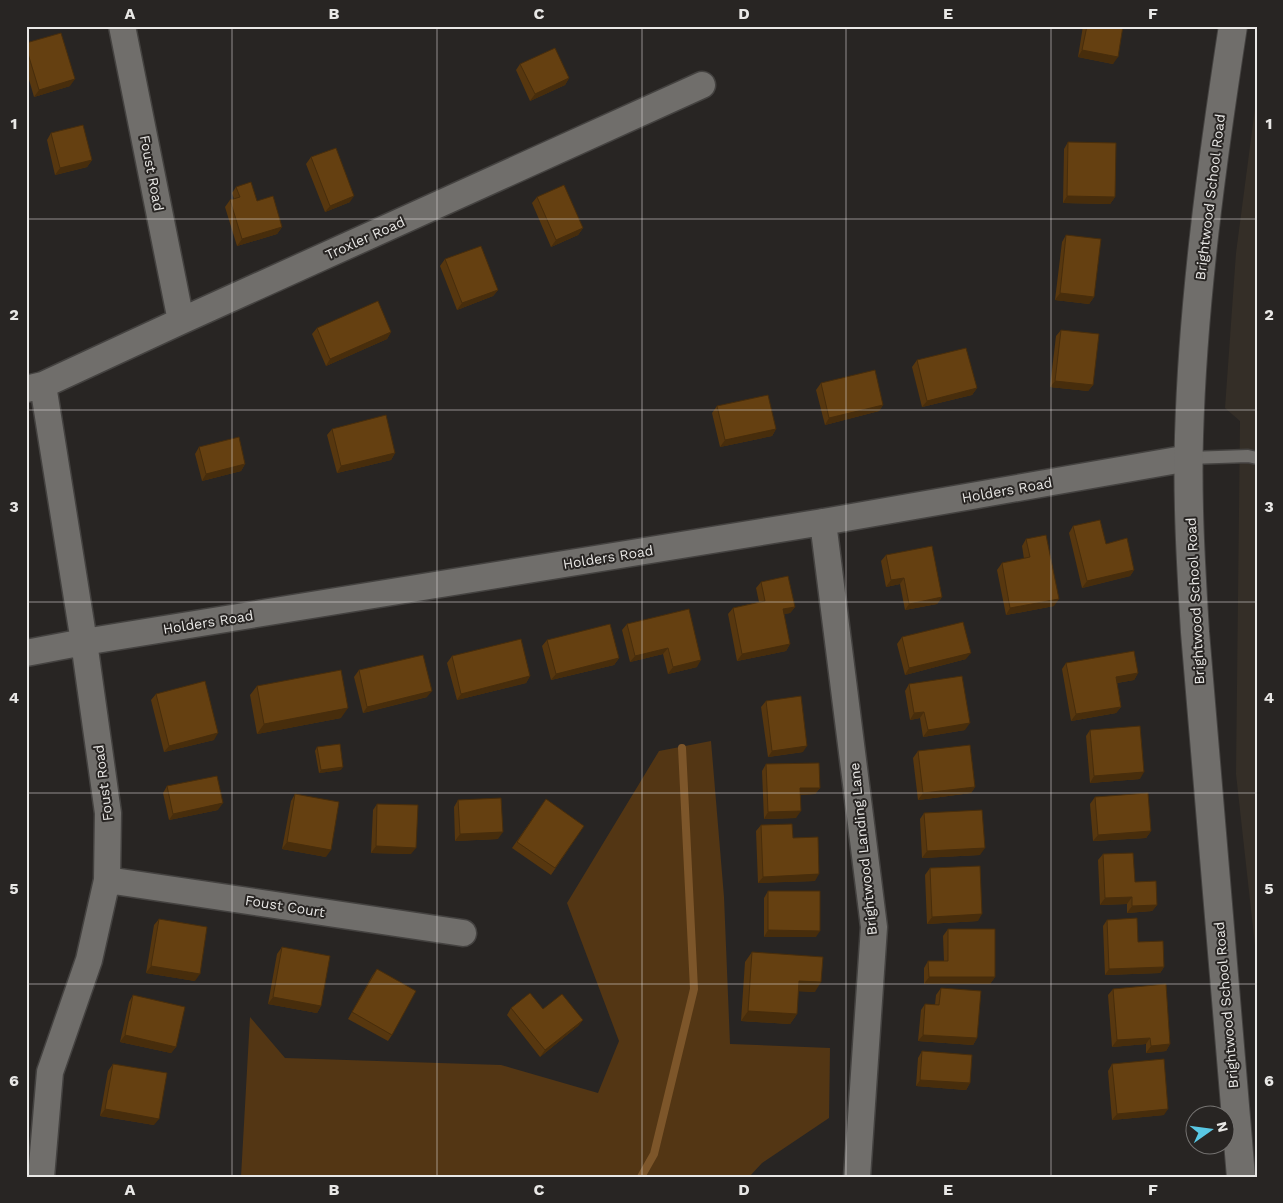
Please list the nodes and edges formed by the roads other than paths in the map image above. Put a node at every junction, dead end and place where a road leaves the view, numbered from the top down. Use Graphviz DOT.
graph roads {
  1 [pos="122,26"];
  2 [pos="1233,26"];
  3 [pos="702,85"];
  4 [pos="181,320"];
  5 [pos="34,387"];
  6 [pos="1188,458"];
  7 [pos="1257,458"];
  8 [pos="823,522"];
  9 [pos="84,642"];
  10 [pos="26,653"];
  11 [pos="107,880"];
  12 [pos="463,933"];
  13 [pos="42,1177"];
  14 [pos="857,1177"];
  15 [pos="1241,1177"];
  1 -- 4 [label="street, Foust Road"];
  2 -- 6 [label="main road, Brightwood School Road"];
  3 -- 4 [label="street, Troxler Road"];
  4 -- 5 [label="street, Troxler Road"];
  5 -- 9 [label="street, Foust Road"];
  6 -- 7 [label="lane"];
  6 -- 8 [label="street, Holders Road"];
  6 -- 15 [label="main road, Brightwood School Road"];
  8 -- 9 [label="street, Holders Road"];
  8 -- 14 [label="street, Brightwood Landing Lane"];
  9 -- 10 [label="street, Holders Road"];
  9 -- 11 [label="street, Foust Road"];
  11 -- 12 [label="street, Foust Court"];
  11 -- 13 [label="street, Foust Road"];
}
